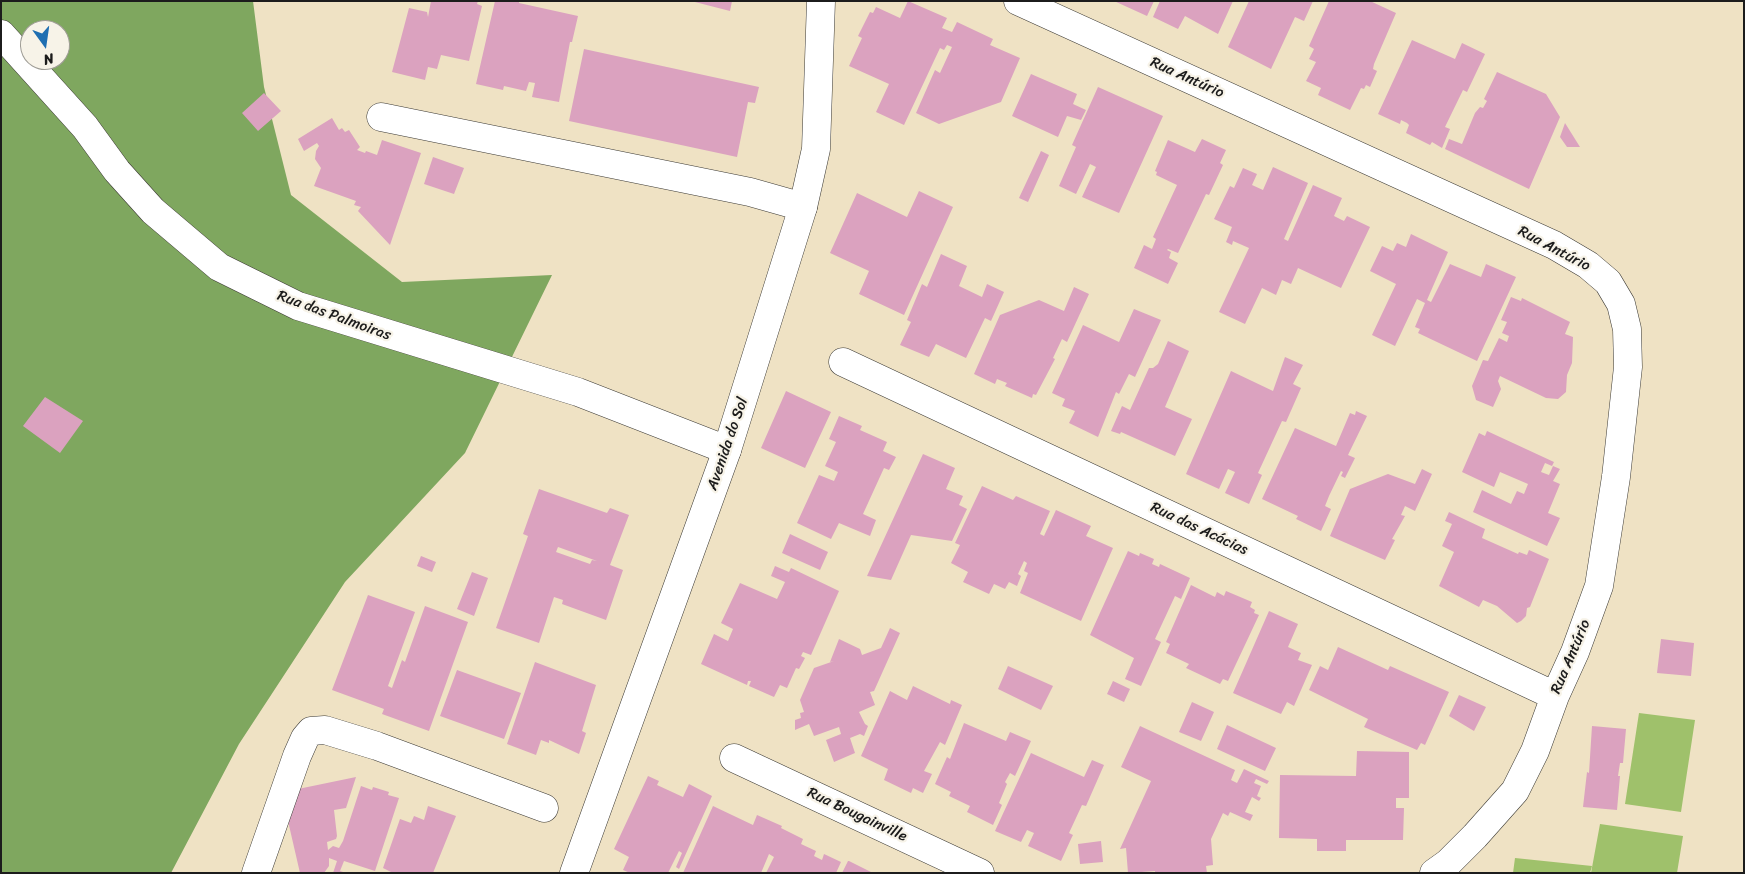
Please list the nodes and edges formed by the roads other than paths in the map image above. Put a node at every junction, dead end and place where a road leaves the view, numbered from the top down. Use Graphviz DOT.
graph roads {
  1 [pos="821,1"];
  2 [pos="1018,1"];
  3 [pos="1,34"];
  4 [pos="381,117"];
  5 [pos="803,207"];
  6 [pos="843,362"];
  7 [pos="727,450"];
  8 [pos="1554,696"];
  9 [pos="734,758"];
  10 [pos="544,808"];
  11 [pos="256,873"];
  12 [pos="574,873"];
  13 [pos="980,873"];
  14 [pos="1434,873"];
  1 -- 5 [label="street, Avenida do Sol"];
  2 -- 8 [label="street, Rua Antúrio"];
  3 -- 7 [label="street, Rua das Palmoiras"];
  4 -- 5 [label="street"];
  5 -- 7 [label="street, Avenida do Sol"];
  6 -- 8 [label="street, Rua das Acácias"];
  7 -- 12 [label="street, Avenida do Sol"];
  8 -- 14 [label="street, Rua Antúrio"];
  9 -- 13 [label="street, Rua Bougainville"];
  10 -- 11 [label="street"];
}
